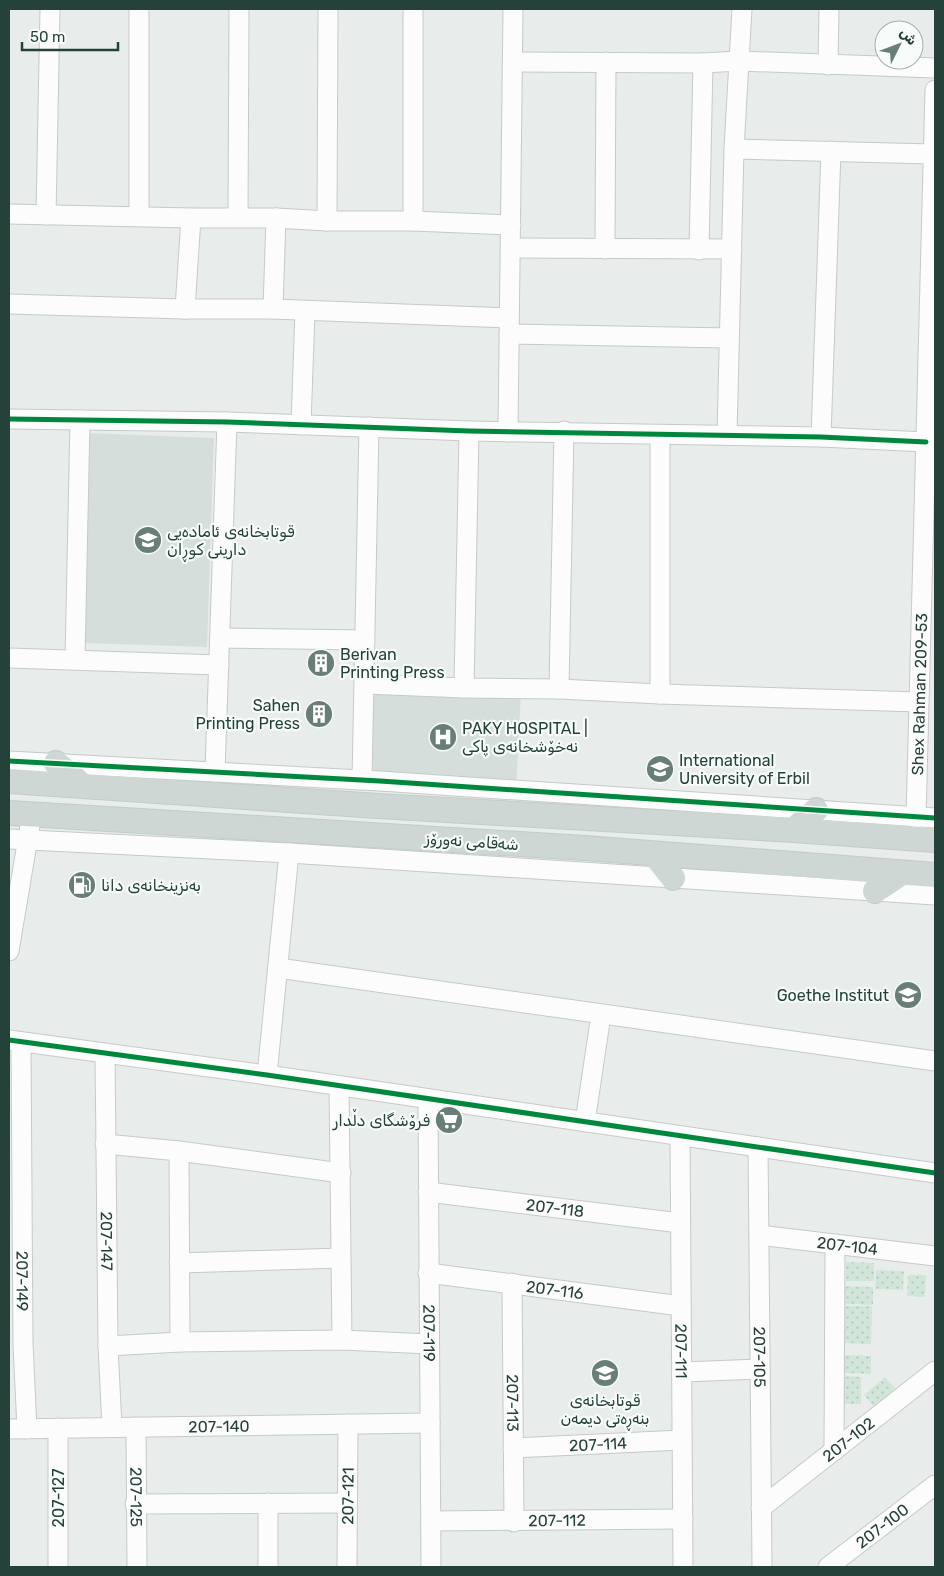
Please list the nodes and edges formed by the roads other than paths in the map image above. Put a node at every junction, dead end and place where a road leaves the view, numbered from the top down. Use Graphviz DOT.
graph roads {
  1 [pos="50,9"];
  2 [pos="140,9"];
  3 [pos="239,9"];
  4 [pos="328,9"];
  5 [pos="413,9"];
  6 [pos="513,9"];
  7 [pos="742,9"];
  8 [pos="829,9"];
  9 [pos="738,61"];
  10 [pos="513,62"];
  11 [pos="606,62"];
  12 [pos="703,63"];
  13 [pos="828,64"];
  14 [pos="935,68"];
  15 [pos="935,90"];
  16 [pos="734,149"];
  17 [pos="831,151"];
  18 [pos="933,154"];
  19 [pos="934,198"];
  20 [pos="9,214"];
  21 [pos="46,215"];
  22 [pos="140,216"];
  23 [pos="238,217"];
  24 [pos="191,218"];
  25 [pos="276,218"];
  26 [pos="327,221"];
  27 [pos="413,221"];
  28 [pos="511,225"];
  29 [pos="511,248"];
  30 [pos="605,249"];
  31 [pos="699,250"];
  32 [pos="732,250"];
  33 [pos="932,294"];
  34 [pos="9,304"];
  35 [pos="184,309"];
  36 [pos="273,309"];
  37 [pos="305,311"];
  38 [pos="509,326"];
  39 [pos="729,338"];
  40 [pos="9,419"];
  41 [pos="80,420"];
  42 [pos="226,422"];
  43 [pos="301,425"];
  44 [pos="369,427"];
  45 [pos="469,431"];
  46 [pos="564,431"];
  47 [pos="508,432"];
  48 [pos="727,435"];
  49 [pos="660,436"];
  50 [pos="821,437"];
  51 [pos="926,442"];
  52 [pos="929,549"];
  53 [pos="220,638"];
  54 [pos="365,640"];
  55 [pos="928,641"];
  56 [pos="9,658"];
  57 [pos="75,660"];
  58 [pos="219,664"];
  59 [pos="365,684"];
  60 [pos="464,688"];
  61 [pos="559,689"];
  62 [pos="660,694"];
  63 [pos="919,702"];
  64 [pos="927,742"];
  65 [pos="9,761"];
  66 [pos="56,763"];
  67 [pos="215,772"];
  68 [pos="371,780"];
  69 [pos="9,781"];
  70 [pos="82,785"];
  71 [pos="378,806"];
  72 [pos="816,810"];
  73 [pos="9,813"];
  74 [pos="32,814"];
  75 [pos="562,817"];
  76 [pos="916,818"];
  77 [pos="935,818"];
  78 [pos="592,819"];
  79 [pos="793,830"];
  80 [pos="9,839"];
  81 [pos="28,840"];
  82 [pos="935,840"];
  83 [pos="562,847"];
  84 [pos="585,848"];
  85 [pos="289,853"];
  86 [pos="654,854"];
  87 [pos="902,873"];
  88 [pos="935,876"];
  89 [pos="673,878"];
  90 [pos="875,891"];
  91 [pos="935,895"];
  92 [pos="9,951"];
  93 [pos="278,968"];
  94 [pos="601,1015"];
  95 [pos="15,1041"];
  96 [pos="105,1053"];
  97 [pos="935,1062"];
  98 [pos="267,1075"];
  99 [pos="339,1086"];
  100 [pos="428,1099"];
  101 [pos="585,1122"];
  102 [pos="15,1135"];
  103 [pos="680,1136"];
  104 [pos="105,1144"];
  105 [pos="758,1147"];
  106 [pos="179,1151"];
  107 [pos="341,1173"];
  108 [pos="935,1174"];
  109 [pos="428,1192"];
  110 [pos="680,1223"];
  111 [pos="759,1235"];
  112 [pos="835,1245"];
  113 [pos="935,1256"];
  114 [pos="341,1258"];
  115 [pos="180,1263"];
  116 [pos="428,1273"];
  117 [pos="512,1284"];
  118 [pos="681,1306"];
  119 [pos="342,1340"];
  120 [pos="180,1342"];
  121 [pos="16,1343"];
  122 [pos="429,1344"];
  123 [pos="108,1346"];
  124 [pos="760,1369"];
  125 [pos="935,1371"];
  126 [pos="682,1372"];
  127 [pos="430,1423"];
  128 [pos="348,1424"];
  129 [pos="112,1427"];
  130 [pos="136,1427"];
  131 [pos="58,1428"];
  132 [pos="18,1429"];
  133 [pos="682,1440"];
  134 [pos="513,1448"];
  135 [pos="834,1451"];
  136 [pos="935,1485"];
  137 [pos="268,1503"];
  138 [pos="346,1503"];
  139 [pos="135,1504"];
  140 [pos="761,1508"];
  141 [pos="683,1519"];
  142 [pos="431,1521"];
  143 [pos="514,1522"];
  144 [pos="58,1567"];
  145 [pos="137,1567"];
  146 [pos="268,1567"];
  147 [pos="347,1567"];
  148 [pos="431,1567"];
  149 [pos="683,1567"];
  150 [pos="762,1567"];
  151 [pos="828,1567"];
  1 -- 21 [label="street"];
  2 -- 22 [label="street"];
  3 -- 23 [label="street"];
  4 -- 26 [label="street"];
  5 -- 27 [label="street"];
  6 -- 10 [label="street"];
  7 -- 9 [label="street"];
  8 -- 13 [label="street"];
  9 -- 12 [label="street"];
  9 -- 13 [label="street"];
  9 -- 16 [label="street"];
  10 -- 11 [label="street"];
  10 -- 28 [label="street"];
  11 -- 12 [label="street"];
  11 -- 30 [label="street"];
  12 -- 31 [label="street"];
  13 -- 14 [label="street"];
  15 -- 18 [label="street, Shex Rahman 209-53"];
  16 -- 17 [label="street"];
  16 -- 32 [label="street"];
  17 -- 18 [label="street"];
  17 -- 50 [label="street"];
  18 -- 19 [label="street, Shex Rahman 209-53"];
  19 -- 33 [label="street, Shex Rahman 209-53"];
  20 -- 21 [label="street"];
  21 -- 22 [label="street"];
  22 -- 24 [label="street"];
  23 -- 24 [label="street"];
  23 -- 25 [label="street"];
  24 -- 35 [label="street"];
  25 -- 26 [label="street"];
  25 -- 36 [label="street"];
  26 -- 27 [label="street"];
  27 -- 28 [label="street"];
  28 -- 29 [label="street"];
  29 -- 30 [label="street"];
  29 -- 38 [label="street"];
  30 -- 31 [label="street"];
  31 -- 32 [label="street"];
  32 -- 39 [label="street"];
  33 -- 51 [label="street, Shex Rahman 209-53"];
  34 -- 35 [label="street"];
  35 -- 36 [label="street"];
  36 -- 37 [label="street"];
  37 -- 38 [label="street"];
  37 -- 43 [label="street"];
  38 -- 39 [label="street"];
  38 -- 47 [label="street"];
  39 -- 48 [label="street"];
  40 -- 41 [label="street"];
  41 -- 42 [label="street"];
  41 -- 57 [label="street"];
  42 -- 43 [label="street"];
  42 -- 53 [label="street"];
  43 -- 44 [label="street"];
  44 -- 45 [label="street"];
  44 -- 54 [label="street"];
  45 -- 47 [label="street"];
  45 -- 60 [label="street"];
  46 -- 47 [label="street"];
  46 -- 49 [label="street"];
  46 -- 61 [label="street"];
  48 -- 49 [label="street"];
  48 -- 50 [label="street"];
  49 -- 62 [label="street"];
  50 -- 51 [label="street"];
  51 -- 52 [label="street, Shex Rahman 209-53"];
  52 -- 55 [label="street, Shex Rahman 209-53"];
  53 -- 54 [label="street"];
  53 -- 58 [label="street"];
  54 -- 59 [label="street"];
  55 -- 63 [label="street, Shex Rahman 209-53"];
  56 -- 57 [label="street"];
  57 -- 58 [label="street"];
  58 -- 67 [label="street"];
  59 -- 60 [label="street"];
  59 -- 68 [label="street"];
  60 -- 61 [label="street"];
  61 -- 62 [label="street"];
  62 -- 63 [label="street"];
  63 -- 64 [label="street, Shex Rahman 209-53"];
  64 -- 76 [label="street, Shex Rahman 209-53"];
  65 -- 66 [label="street"];
  66 -- 67 [label="street"];
  66 -- 70 [label="main road"];
  67 -- 68 [label="street"];
  68 -- 71 [label="street"];
  68 -- 72 [label="street"];
  69 -- 70 [label="main road, شەقامی نەورۆز"];
  70 -- 71 [label="main road, شەقامی نەورۆز"];
  71 -- 75 [label="main road, شەقامی نەورۆز"];
  72 -- 76 [label="street"];
  72 -- 79 [label="main road"];
  73 -- 74 [label="main road, شەقامی نەورۆز"];
  74 -- 81 [label="street"];
  74 -- 83 [label="main road, شەقامی نەورۆز"];
  75 -- 78 [label="main road, شەقامی نەورۆز"];
  75 -- 83 [label="main road"];
  76 -- 77 [label="street"];
  78 -- 79 [label="main road, شەقامی نەورۆز"];
  78 -- 84 [label="main road"];
  79 -- 82 [label="main road, شەقامی نەورۆز"];
  80 -- 81 [label="street"];
  81 -- 85 [label="street"];
  81 -- 92 [label="street"];
  83 -- 84 [label="main road, شەقامی نەورۆز"];
  84 -- 86 [label="main road, شەقامی نەورۆز"];
  85 -- 89 [label="street"];
  85 -- 93 [label="street"];
  86 -- 87 [label="main road, شەقامی نەورۆز"];
  86 -- 89 [label="main road"];
  87 -- 88 [label="main road, شەقامی نەورۆز"];
  87 -- 90 [label="main road"];
  89 -- 90 [label="street"];
  90 -- 91 [label="street"];
  93 -- 94 [label="street"];
  93 -- 98 [label="street"];
  94 -- 97 [label="street"];
  94 -- 101 [label="street"];
  95 -- 96 [label="street"];
  95 -- 102 [label="street, 207-149"];
  96 -- 98 [label="street"];
  96 -- 104 [label="street, 207-147"];
  98 -- 99 [label="street"];
  99 -- 100 [label="street"];
  99 -- 107 [label="street"];
  100 -- 101 [label="street"];
  100 -- 109 [label="street, 207-119"];
  101 -- 103 [label="street"];
  102 -- 121 [label="street, 207-149"];
  103 -- 105 [label="street"];
  103 -- 110 [label="street, 207-111"];
  104 -- 106 [label="street"];
  104 -- 123 [label="street, 207-147"];
  105 -- 108 [label="street"];
  105 -- 111 [label="street, 207-105"];
  106 -- 107 [label="street"];
  106 -- 115 [label="street"];
  107 -- 114 [label="street"];
  109 -- 110 [label="street, 207-118"];
  109 -- 116 [label="street, 207-119"];
  110 -- 118 [label="street, 207-111"];
  111 -- 112 [label="street, 207-104"];
  111 -- 124 [label="street, 207-105"];
  112 -- 113 [label="street, 207-104"];
  112 -- 135 [label="street"];
  114 -- 115 [label="street"];
  114 -- 119 [label="street"];
  115 -- 120 [label="street"];
  116 -- 117 [label="street, 207-116"];
  116 -- 122 [label="street, 207-119"];
  117 -- 118 [label="street, 207-116"];
  117 -- 134 [label="street, 207-113"];
  118 -- 126 [label="street, 207-111"];
  119 -- 120 [label="street"];
  119 -- 122 [label="street"];
  120 -- 123 [label="street"];
  121 -- 132 [label="street, 207-149"];
  122 -- 127 [label="street, 207-119"];
  123 -- 129 [label="street, 207-147"];
  124 -- 126 [label="street"];
  124 -- 140 [label="street, 207-105"];
  125 -- 135 [label="street, 207-102"];
  126 -- 133 [label="street, 207-111"];
  127 -- 128 [label="street, 207-140"];
  127 -- 142 [label="street, 207-119"];
  128 -- 130 [label="street, 207-140"];
  128 -- 138 [label="street, 207-121"];
  129 -- 130 [label="street, 207-140"];
  129 -- 131 [label="street, 207-140"];
  130 -- 139 [label="street, 207-125"];
  131 -- 132 [label="street, 207-140"];
  131 -- 144 [label="street, 207-127"];
  133 -- 134 [label="street, 207-114"];
  133 -- 141 [label="street, 207-111"];
  134 -- 143 [label="street, 207-113"];
  135 -- 140 [label="street, 207-102"];
  136 -- 151 [label="street, 207-100"];
  137 -- 138 [label="street"];
  137 -- 139 [label="street"];
  137 -- 146 [label="street"];
  138 -- 147 [label="street, 207-121"];
  139 -- 145 [label="street, 207-125"];
  140 -- 150 [label="street, 207-105"];
  141 -- 143 [label="street, 207-112"];
  141 -- 149 [label="street, 207-111"];
  142 -- 143 [label="street, 207-112"];
  142 -- 148 [label="street, 207-119"];
}
